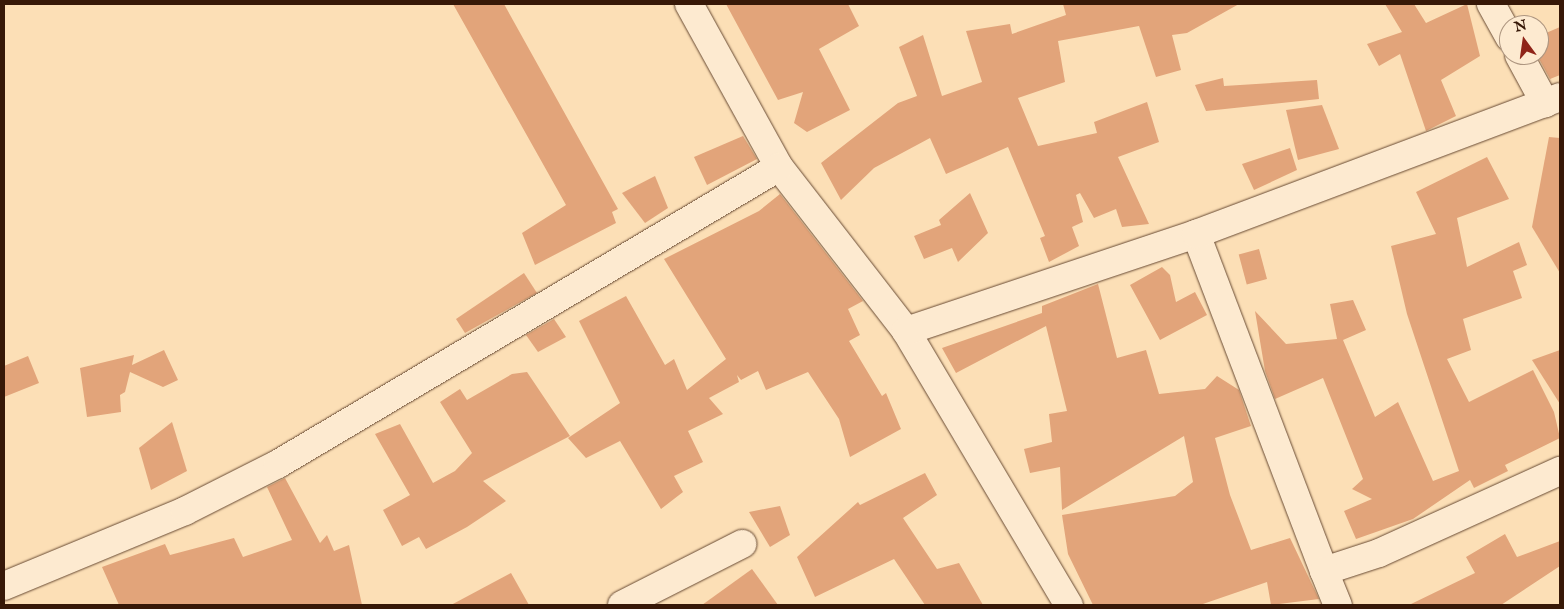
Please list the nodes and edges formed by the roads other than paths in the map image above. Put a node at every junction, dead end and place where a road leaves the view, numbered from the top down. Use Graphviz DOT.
graph roads {
  1 [pos="689,4"];
  2 [pos="1491,4"];
  3 [pos="1499,19"];
  4 [pos="1526,65"];
  5 [pos="1552,100"];
  6 [pos="779,167"];
  7 [pos="1196,234"];
  8 [pos="906,331"];
  9 [pos="1560,471"];
  10 [pos="742,544"];
  11 [pos="1324,571"];
  12 [pos="4,586"];
  13 [pos="622,605"];
  14 [pos="1069,605"];
  15 [pos="1338,605"];
  1 -- 6 [label="street"];
  2 -- 3 [label="street"];
  4 -- 5 [label="street"];
  5 -- 7 [label="street"];
  6 -- 8 [label="street"];
  6 -- 12 [label="street"];
  7 -- 8 [label="street"];
  7 -- 11 [label="street"];
  8 -- 14 [label="street"];
  9 -- 11 [label="street"];
  10 -- 13 [label="street"];
  11 -- 15 [label="street"];
}
